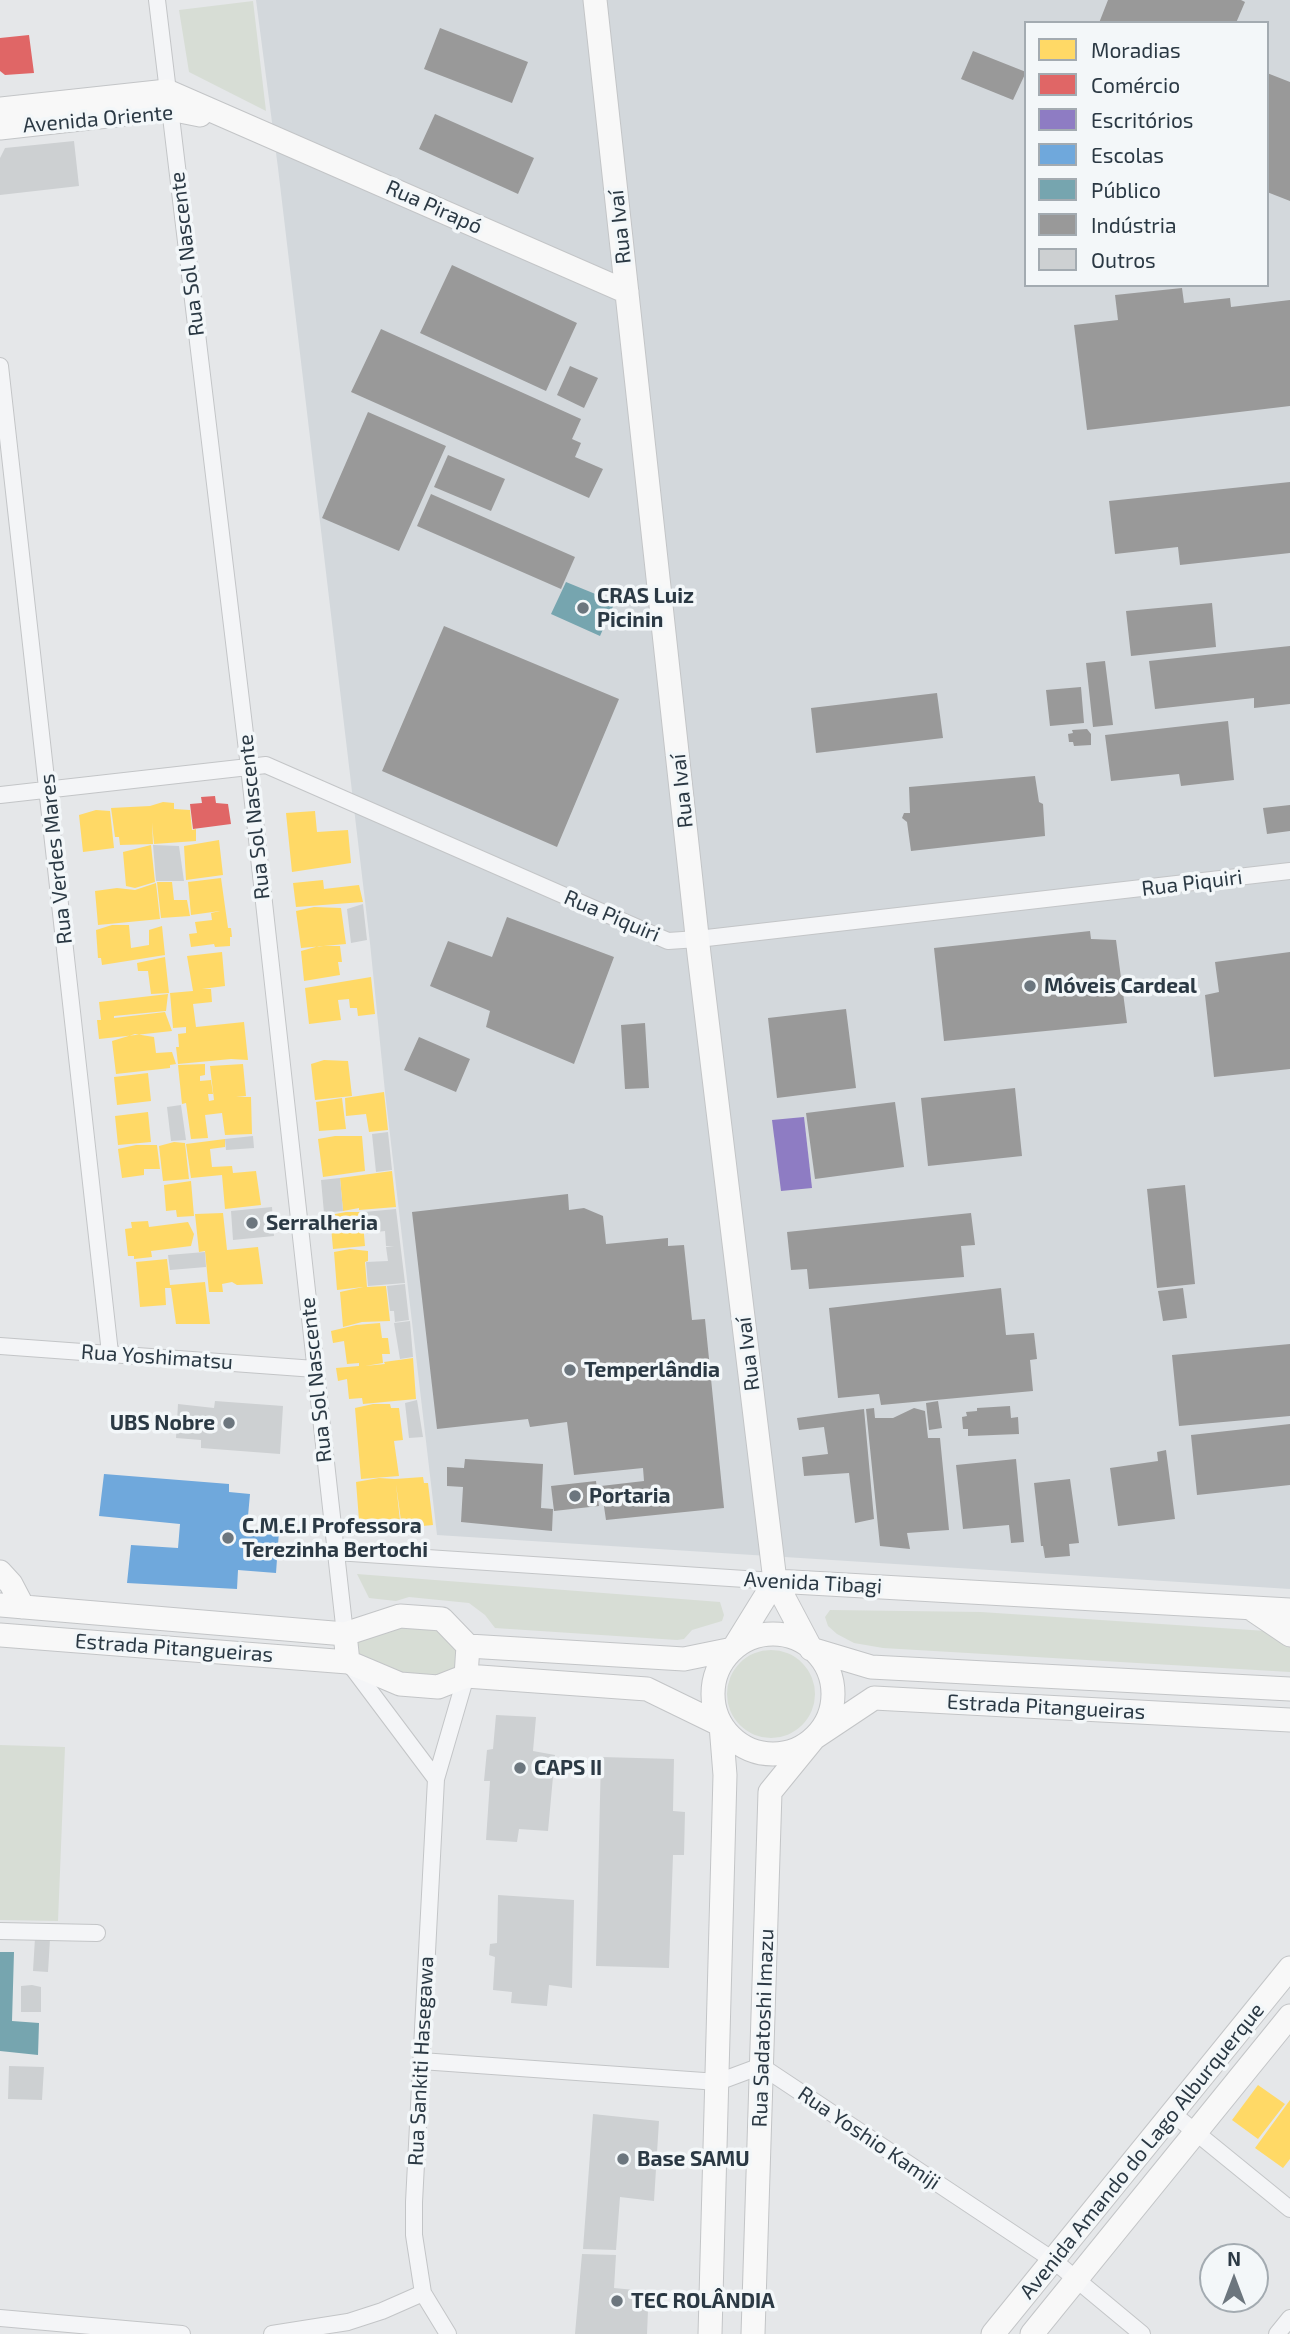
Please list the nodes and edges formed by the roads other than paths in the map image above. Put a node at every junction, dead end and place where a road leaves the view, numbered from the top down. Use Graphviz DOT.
graph roads {
  1 [pos="157,0"];
  2 [pos="595,0"];
  3 [pos="169,100"];
  4 [pos="0,109"];
  5 [pos="241,123"];
  6 [pos="0,128"];
  7 [pos="628,292"];
  8 [pos="0,366"];
  9 [pos="249,767"];
  10 [pos="48,789"];
  11 [pos="0,795"];
  12 [pos="1290,871"];
  13 [pos="698,939"];
  14 [pos="0,1346"];
  15 [pos="110,1353"];
  16 [pos="315,1369"];
  17 [pos="336,1552"];
  18 [pos="0,1572"];
  19 [pos="775,1581"];
  20 [pos="11,1606"];
  21 [pos="1250,1608"];
  22 [pos="1290,1610"];
  23 [pos="0,1634"];
  24 [pos="345,1634"];
  25 [pos="1290,1635"];
  26 [pos="468,1646"];
  27 [pos="733,1649"];
  28 [pos="811,1649"];
  29 [pos="348,1662"];
  30 [pos="466,1676"];
  31 [pos="1290,1689"];
  32 [pos="1290,1720"];
  33 [pos="721,1725"];
  34 [pos="814,1738"];
  35 [pos="436,1779"];
  36 [pos="0,1931"];
  37 [pos="97,1933"];
  38 [pos="1290,1968"];
  39 [pos="1290,2016"];
  40 [pos="421,2061"];
  41 [pos="761,2066"];
  42 [pos="718,2082"];
  43 [pos="1172,2113"];
  44 [pos="1196,2133"];
  45 [pos="1290,2208"];
  46 [pos="1053,2260"];
  47 [pos="1075,2278"];
  48 [pos="422,2293"];
  49 [pos="0,2318"];
  50 [pos="1290,2318"];
  51 [pos="182,2334"];
  52 [pos="272,2334"];
  53 [pos="448,2334"];
  54 [pos="710,2334"];
  55 [pos="753,2334"];
  56 [pos="993,2334"];
  57 [pos="1032,2334"];
  58 [pos="1142,2334"];
  59 [pos="1277,2334"];
  1 -- 3 [label="street, Rua Sol Nascente"];
  2 -- 7 [label="street, Rua Ivaí"];
  3 -- 4 [label="street, Avenida Oriente"];
  3 -- 5 [label="street, Avenida Oriente"];
  3 -- 6 [label="street, Avenida Oriente"];
  3 -- 9 [label="street, Rua Sol Nascente"];
  5 -- 7 [label="street, Rua Pirapó"];
  7 -- 13 [label="street, Rua Ivaí"];
  8 -- 10 [label="street, Rua Verdes Mares"];
  9 -- 10 [label="street, Rua Piquiri"];
  9 -- 13 [label="street, Rua Piquiri"];
  9 -- 16 [label="street, Rua Sol Nascente"];
  10 -- 11 [label="street, Rua Piquiri"];
  10 -- 15 [label="street, Rua Verdes Mares"];
  12 -- 13 [label="street, Rua Piquiri"];
  13 -- 19 [label="street, Rua Ivaí"];
  14 -- 15 [label="street, Rua Yoshimatsu"];
  15 -- 16 [label="street, Rua Yoshimatsu"];
  16 -- 17 [label="street, Rua Sol Nascente"];
  17 -- 19 [label="street, Avenida Tibagi"];
  17 -- 24 [label="street, Rua Sol Nascente"];
  18 -- 20 [label="street"];
  19 -- 21 [label="street, Avenida Tibagi"];
  19 -- 27 [label="street"];
  19 -- 28 [label="street, Rua Ivaí"];
  20 -- 24 [label="street, Estrada Pitangueiras"];
  21 -- 22 [label="street, Avenida Tibagi"];
  21 -- 25 [label="street"];
  23 -- 29 [label="street, Estrada Pitangueiras"];
  24 -- 26 [label="street"];
  24 -- 29 [label="street"];
  26 -- 27 [label="street"];
  26 -- 30 [label="street"];
  27 -- 28 [label="street"];
  27 -- 33 [label="street"];
  28 -- 31 [label="street, Estrada Pitangueiras"];
  28 -- 34 [label="street"];
  29 -- 30 [label="street, Estrada Pitangueiras"];
  29 -- 35 [label="street"];
  30 -- 33 [label="street"];
  30 -- 35 [label="street, Rua Sankiti Hasegawa"];
  32 -- 34 [label="street, Estrada Pitangueiras"];
  33 -- 34 [label="street"];
  33 -- 42 [label="street, Rua Sadatoshi Imazu"];
  34 -- 41 [label="street, Rua Sadatoshi Imazu"];
  35 -- 40 [label="street, Rua Sankiti Hasegawa"];
  36 -- 37 [label="street"];
  38 -- 43 [label="street, Avenida Amando do Lago Alburquerque"];
  39 -- 44 [label="street, Avenida Amando do Lago Alburquerque"];
  40 -- 42 [label="street"];
  40 -- 48 [label="street, Rua Sankiti Hasegawa"];
  41 -- 42 [label="street"];
  41 -- 46 [label="street, Rua Yoshio Kamiji"];
  41 -- 55 [label="street, Rua Sadatoshi Imazu"];
  42 -- 54 [label="street, Rua Sadatoshi Imazu"];
  43 -- 44 [label="street"];
  43 -- 46 [label="street, Avenida Amando do Lago Alburquerque"];
  44 -- 45 [label="street"];
  44 -- 47 [label="street, Avenida Amando do Lago Alburquerque"];
  46 -- 47 [label="street, Rua Yoshio Kamiji"];
  46 -- 56 [label="street, Avenida Amando do Lago Alburquerque"];
  47 -- 57 [label="street, Avenida Amando do Lago Alburquerque"];
  47 -- 58 [label="street, Rua Yoshio Kamiji"];
  48 -- 52 [label="street"];
  48 -- 53 [label="street, Rua Sankiti Hasegawa"];
  49 -- 51 [label="street"];
  50 -- 59 [label="street"];
}
